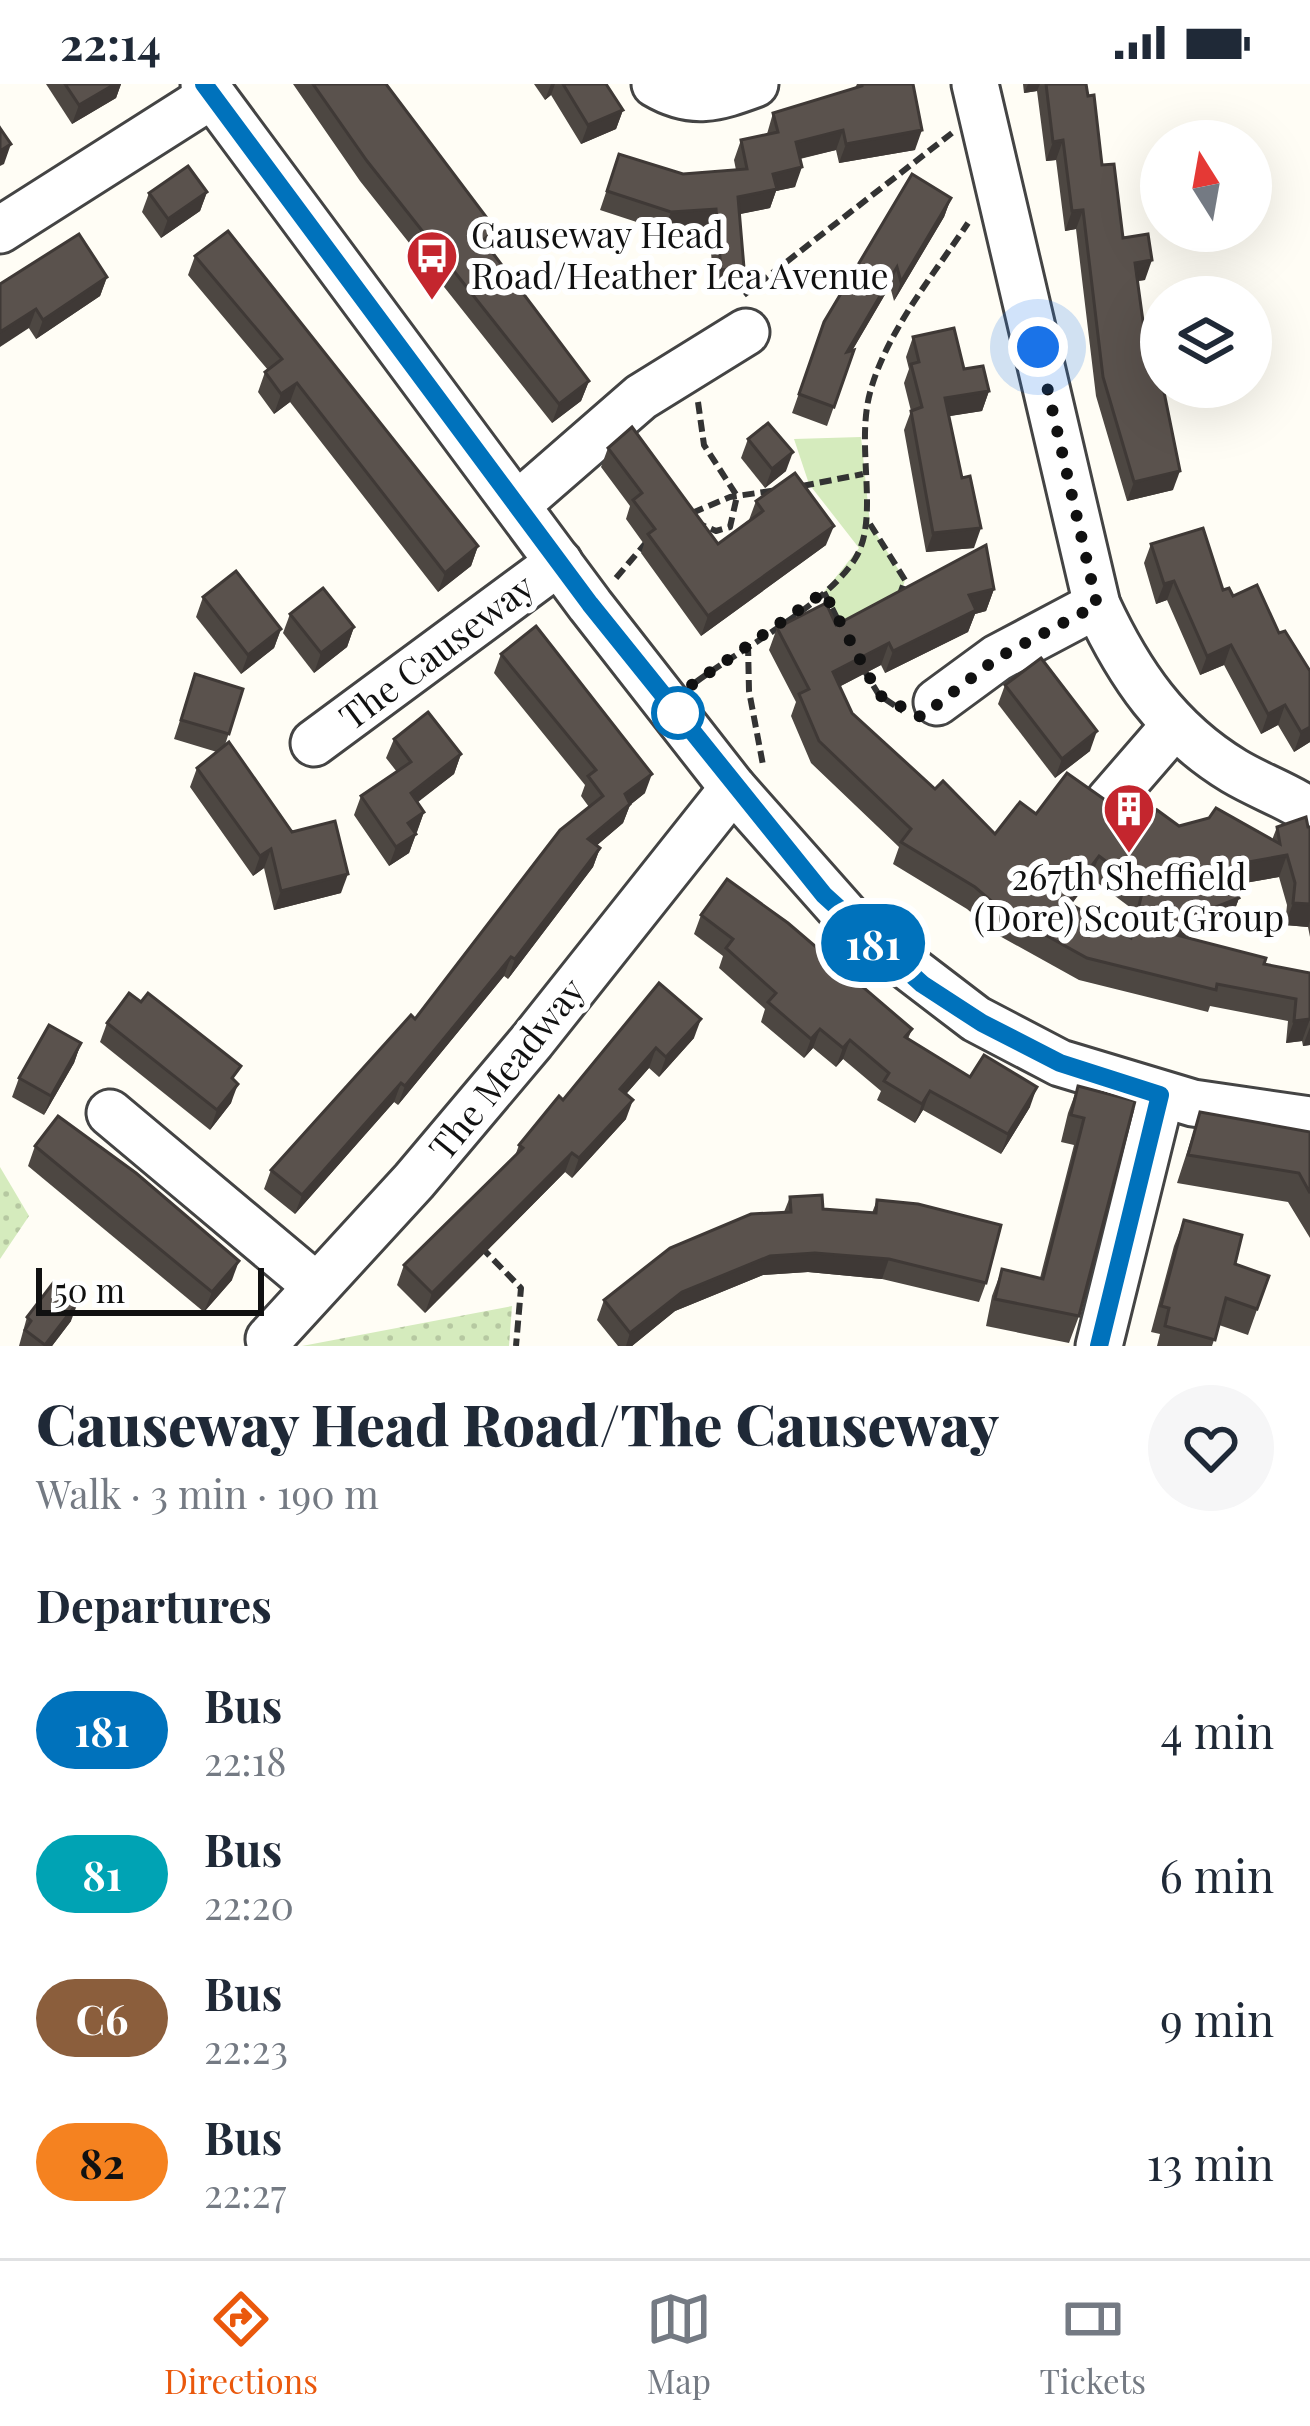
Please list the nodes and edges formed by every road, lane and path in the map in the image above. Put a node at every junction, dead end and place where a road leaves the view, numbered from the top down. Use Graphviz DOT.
graph roads {
  1 [pos="655,84"];
  2 [pos="755,84"];
  3 [pos="975,84"];
  4 [pos="207,90"];
  5 [pos="999,175"];
  6 [pos="0,230"];
  7 [pos="746,332"];
  8 [pos="701,365"];
  9 [pos="863,474"];
  10 [pos="796,487"];
  11 [pos="783,489"];
  12 [pos="737,496"];
  13 [pos="518,504"];
  14 [pos="870,524"];
  15 [pos="654,535"];
  16 [pos="559,562"];
  17 [pos="824,592"];
  18 [pos="900,596"];
  19 [pos="590,604"];
  20 [pos="1097,605"];
  21 [pos="861,616"];
  22 [pos="841,626"];
  23 [pos="848,640"];
  24 [pos="748,644"];
  25 [pos="858,658"];
  26 [pos="669,701"];
  27 [pos="937,703"];
  28 [pos="1174,726"];
  29 [pos="314,743"];
  30 [pos="749,781"];
  31 [pos="1109,801"];
  32 [pos="1310,811"];
  33 [pos="1160,1095"];
  34 [pos="110,1113"];
  35 [pos="1310,1120"];
  36 [pos="476,1242"];
  37 [pos="315,1286"];
  38 [pos="268,1339"];
  39 [pos="516,1346"];
  40 [pos="1099,1346"];
  1 -- 2 [label="street"];
  3 -- 5 [label="street"];
  4 -- 6 [label="street"];
  4 -- 13 [label="street"];
  5 -- 9 [label="path"];
  5 -- 20 [label="street"];
  7 -- 8 [label="street"];
  8 -- 12 [label="path"];
  8 -- 13 [label="street"];
  9 -- 10 [label="path"];
  9 -- 14 [label="path"];
  11 -- 12 [label="path"];
  12 -- 12 [label="path"];
  13 -- 16 [label="street"];
  14 -- 17 [label="path"];
  14 -- 18 [label="path"];
  15 -- 19 [label="path"];
  16 -- 19 [label="street"];
  16 -- 29 [label="street, The Causeway"];
  17 -- 22 [label="path"];
  17 -- 24 [label="path"];
  19 -- 26 [label="street"];
  20 -- 27 [label="street"];
  20 -- 28 [label="street"];
  21 -- 22 [label="path"];
  22 -- 23 [label="path"];
  24 -- 26 [label="path"];
  24 -- 30 [label="path"];
  25 -- 27 [label="path"];
  26 -- 30 [label="street"];
  28 -- 31 [label="street"];
  28 -- 32 [label="street"];
  30 -- 33 [label="street"];
  30 -- 37 [label="street, The Meadway"];
  33 -- 35 [label="street"];
  33 -- 40 [label="street"];
  34 -- 37 [label="street"];
  36 -- 39 [label="path"];
  37 -- 38 [label="street, The Meadway"];
}
